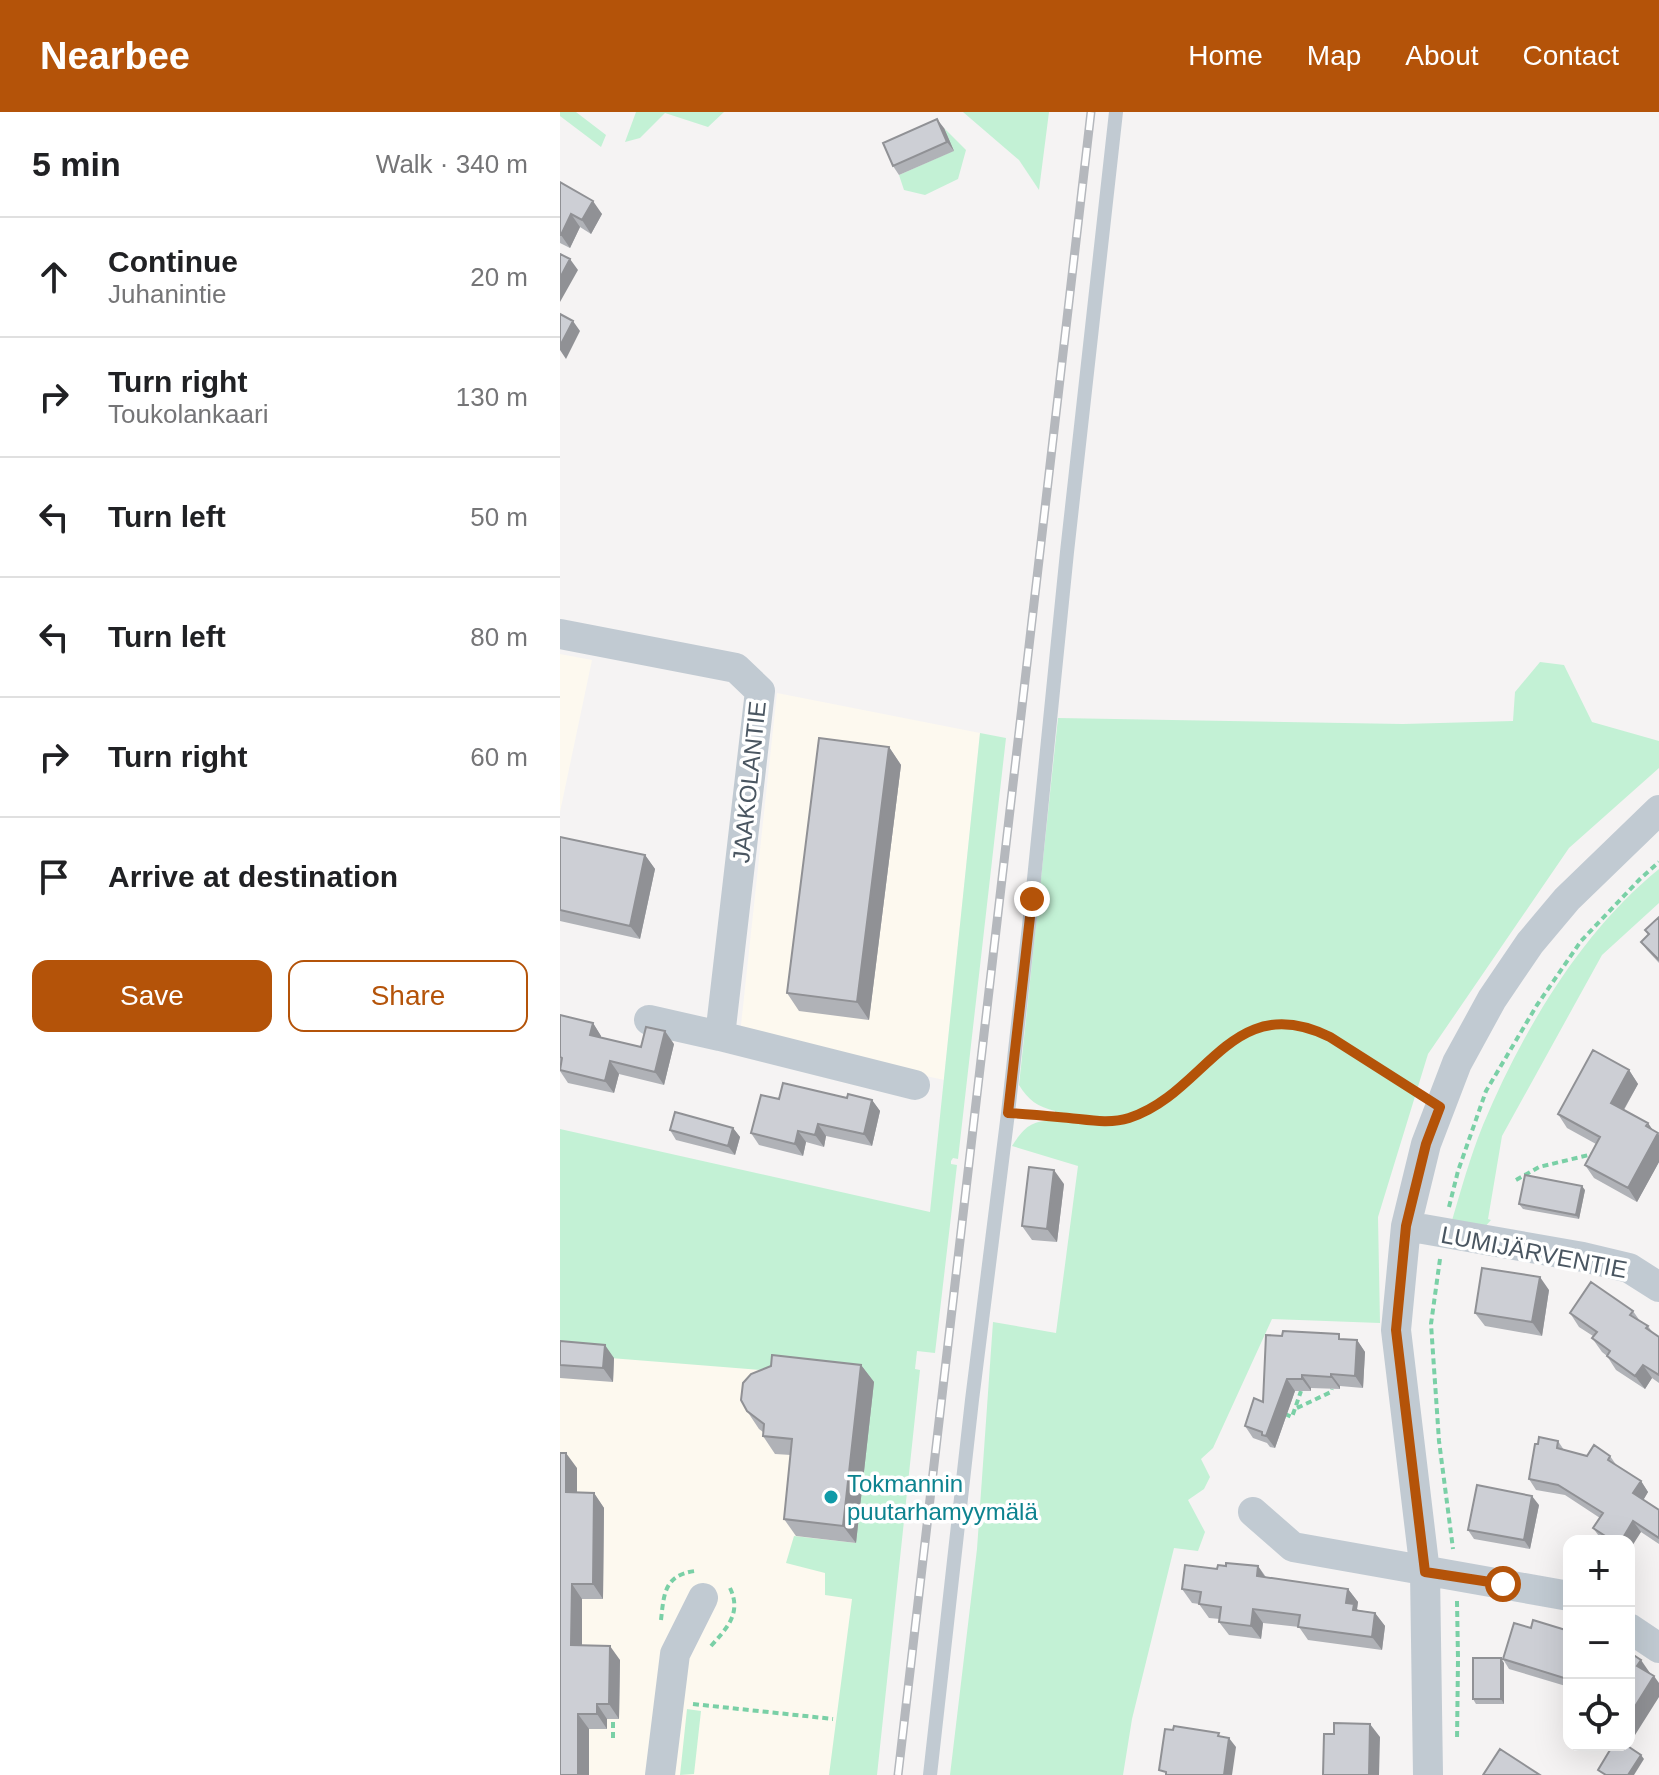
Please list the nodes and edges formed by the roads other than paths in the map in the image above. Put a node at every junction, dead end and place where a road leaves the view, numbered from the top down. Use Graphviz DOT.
graph roads {
  1 [pos="1116,112"];
  2 [pos="560,634"];
  3 [pos="1659,810"];
  4 [pos="649,1020"];
  5 [pos="720,1036"];
  6 [pos="915,1085"];
  7 [pos="1406,1226"];
  8 [pos="1659,1287"];
  9 [pos="1253,1512"];
  10 [pos="1425,1572"];
  11 [pos="1563,1595"];
  12 [pos="703,1598"];
  13 [pos="1635,1632"];
  14 [pos="1659,1648"];
  15 [pos="660,1775"];
  16 [pos="930,1775"];
  17 [pos="1428,1775"];
  1 -- 16 [label="lane"];
  2 -- 5 [label="street, JAAKOLANTIE"];
  3 -- 7 [label="street"];
  4 -- 5 [label="street"];
  5 -- 6 [label="street"];
  7 -- 8 [label="street, LUMIJÄRVENTIE"];
  7 -- 10 [label="street"];
  9 -- 10 [label="street"];
  10 -- 11 [label="street"];
  10 -- 17 [label="street"];
  12 -- 15 [label="street"];
  13 -- 14 [label="street"];
}
